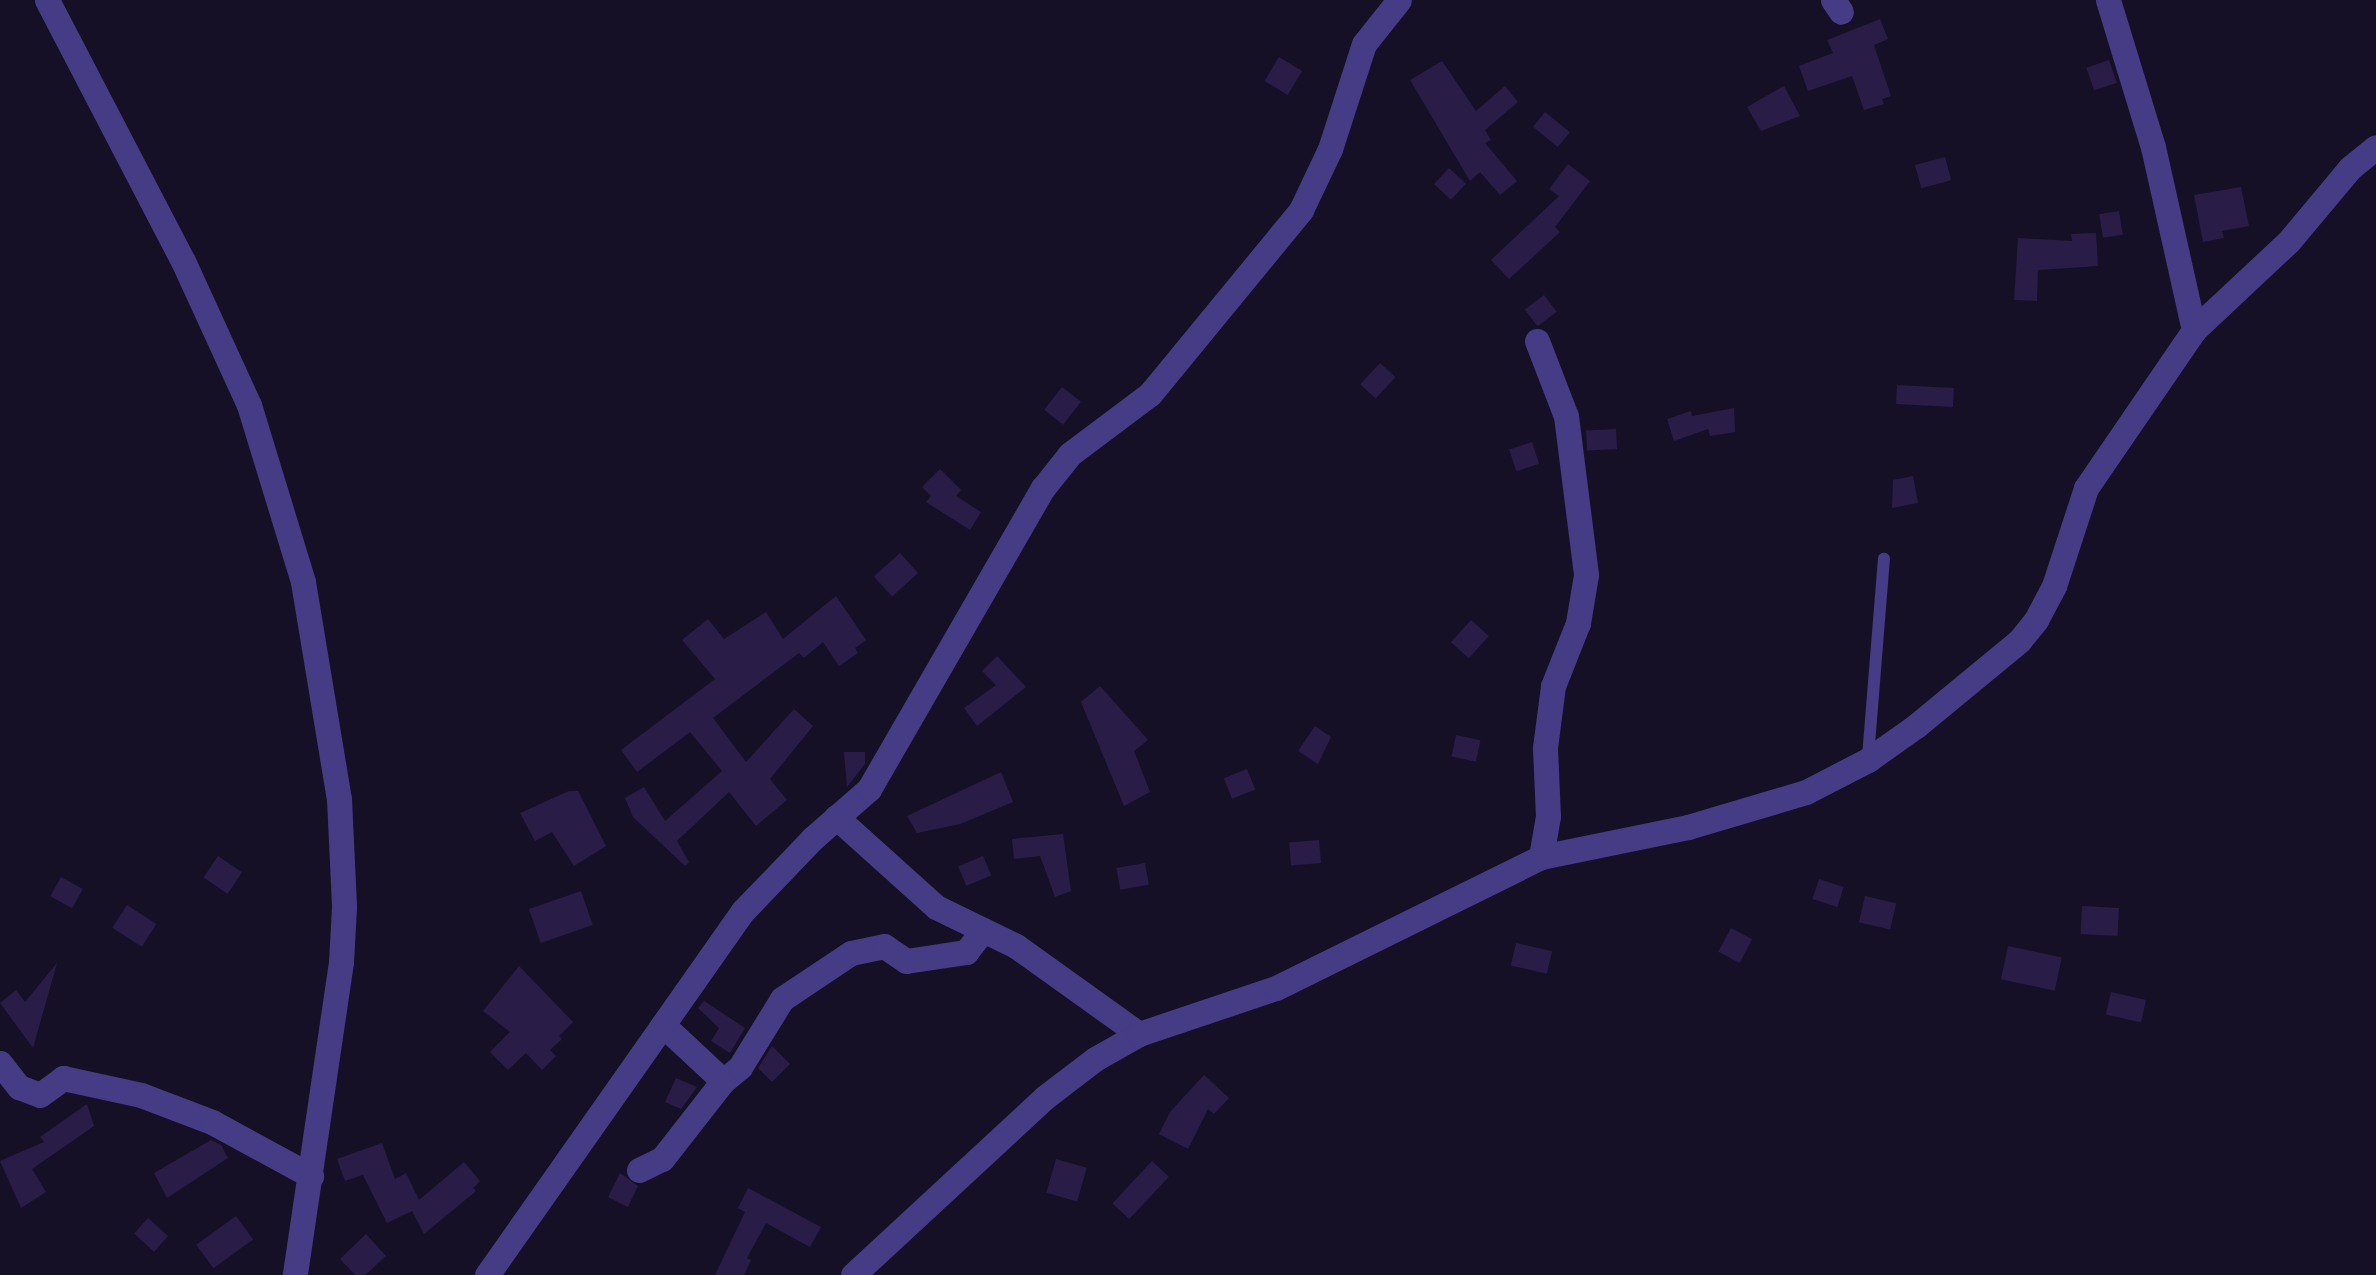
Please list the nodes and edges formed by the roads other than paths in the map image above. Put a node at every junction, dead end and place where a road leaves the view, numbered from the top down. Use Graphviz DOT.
graph roads {
  1 [pos="48,0"];
  2 [pos="1399,0"];
  3 [pos="2108,0"];
  4 [pos="2376,147"];
  5 [pos="2194,330"];
  6 [pos="1537,342"];
  7 [pos="1884,558"];
  8 [pos="1868,760"];
  9 [pos="836,816"];
  10 [pos="1541,857"];
  11 [pos="983,930"];
  12 [pos="662,1025"];
  13 [pos="1139,1034"];
  14 [pos="0,1062"];
  15 [pos="723,1081"];
  16 [pos="639,1170"];
  17 [pos="311,1176"];
  18 [pos="295,1275"];
  19 [pos="487,1275"];
  20 [pos="853,1275"];
  1 -- 17 [label="street"];
  2 -- 9 [label="street"];
  3 -- 5 [label="street"];
  4 -- 5 [label="street"];
  5 -- 8 [label="street"];
  6 -- 10 [label="street"];
  7 -- 8 [label="lane"];
  8 -- 10 [label="street"];
  9 -- 11 [label="street"];
  9 -- 12 [label="street"];
  10 -- 13 [label="street"];
  11 -- 13 [label="street"];
  11 -- 15 [label="street"];
  12 -- 15 [label="street"];
  12 -- 19 [label="street"];
  13 -- 20 [label="street"];
  14 -- 17 [label="street"];
  15 -- 16 [label="street"];
  17 -- 18 [label="street"];
}
